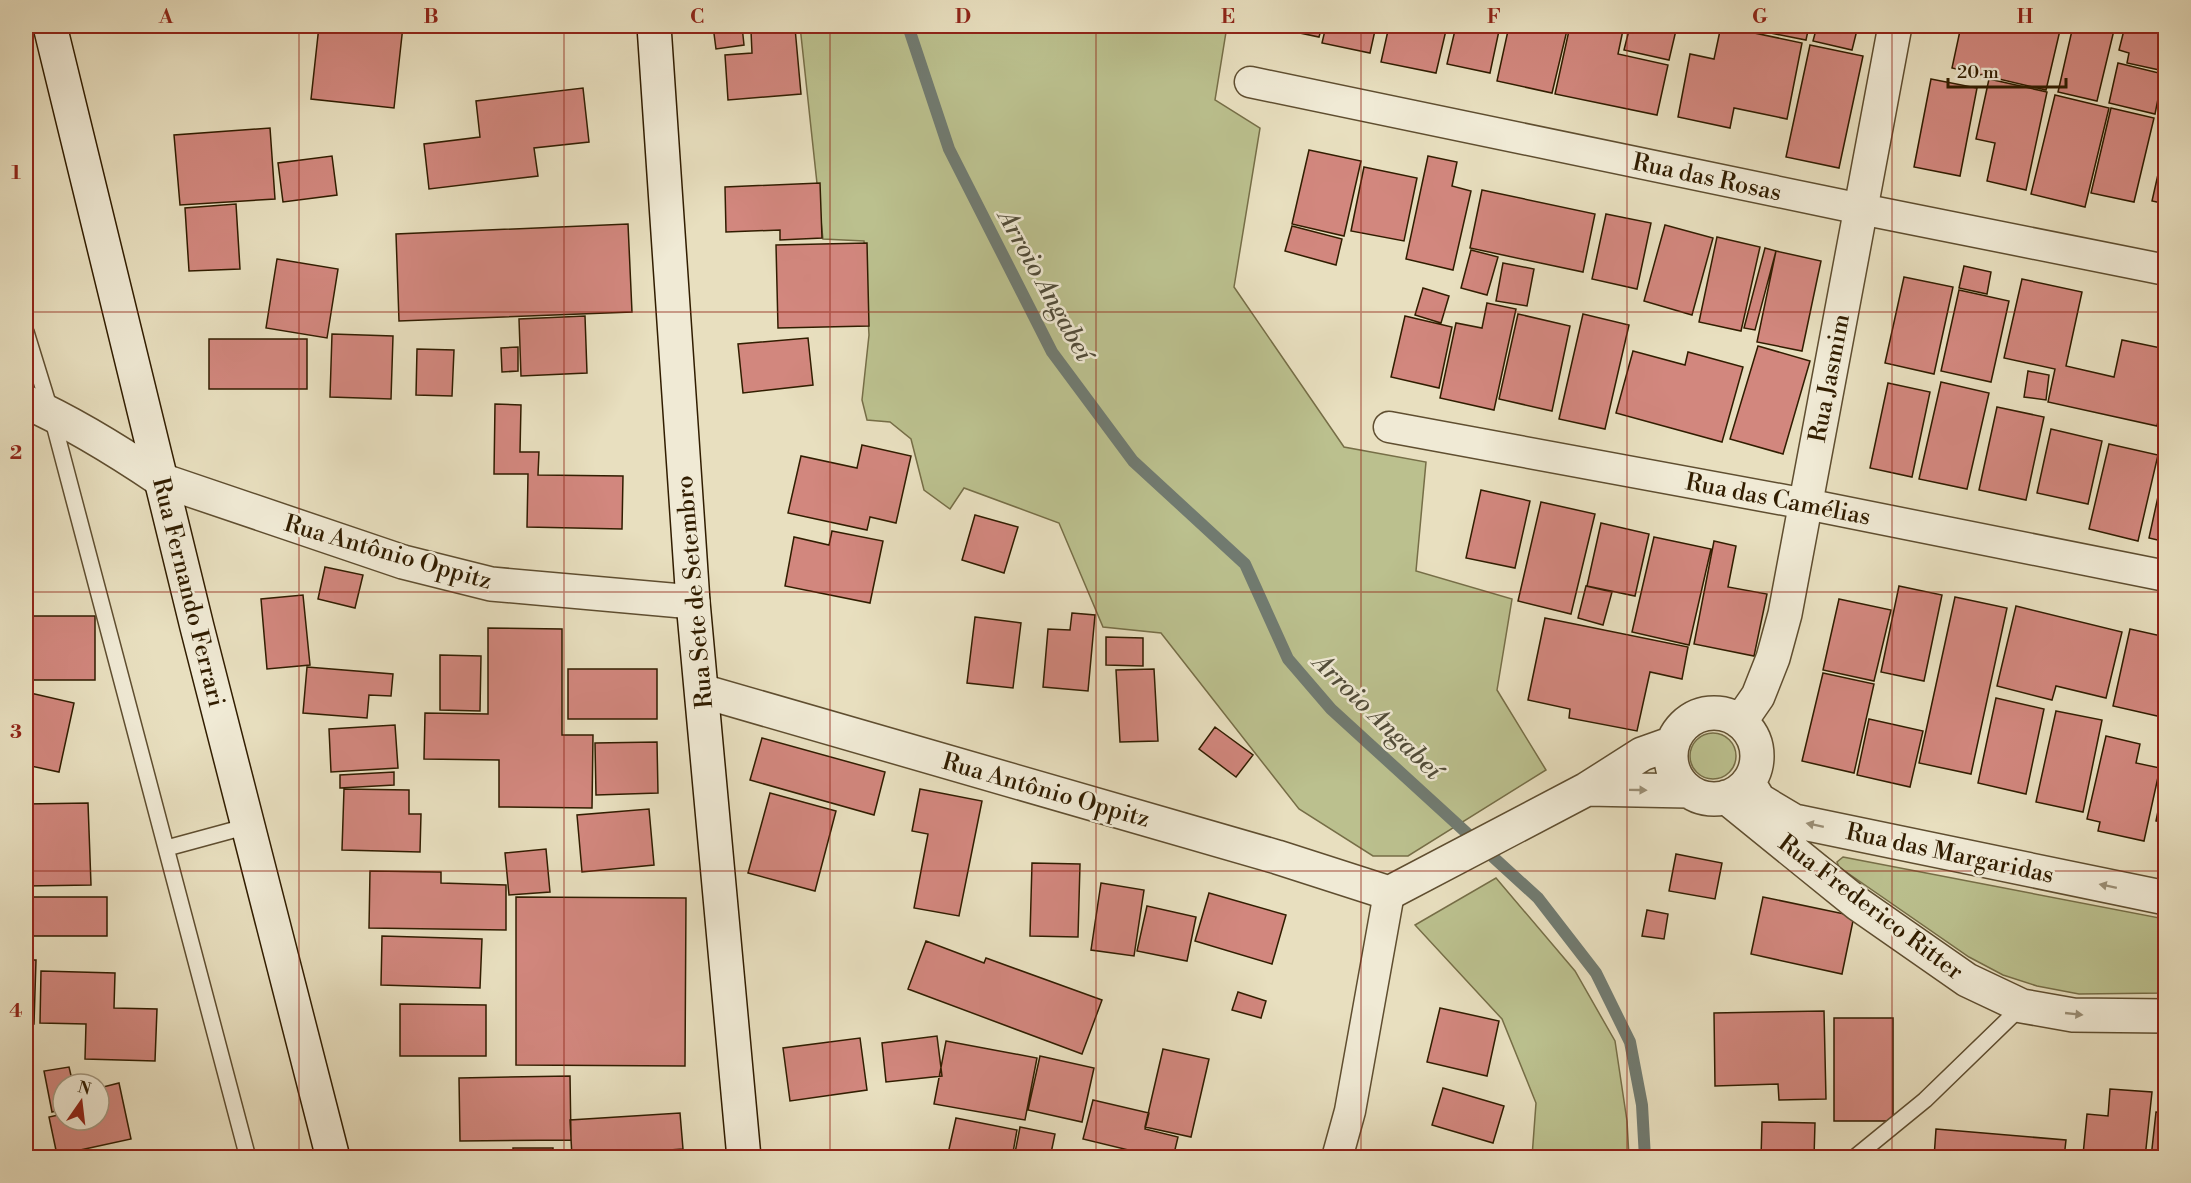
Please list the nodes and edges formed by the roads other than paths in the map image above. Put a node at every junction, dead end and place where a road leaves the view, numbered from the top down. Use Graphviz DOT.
graph roads {
  1 [pos="50,26"];
  2 [pos="654,26"];
  3 [pos="1895,26"];
  4 [pos="1250,82"];
  5 [pos="1861,209"];
  6 [pos="2166,270"];
  7 [pos="26,332"];
  8 [pos="38,408"];
  9 [pos="1389,427"];
  10 [pos="161,480"];
  11 [pos="1806,504"];
  12 [pos="2166,576"];
  13 [pos="693,602"];
  14 [pos="702,691"];
  15 [pos="1740,722"];
  16 [pos="1673,743"];
  17 [pos="1587,789"];
  18 [pos="1737,790"];
  19 [pos="1689,791"];
  20 [pos="248,826"];
  21 [pos="167,848"];
  22 [pos="1389,893"];
  23 [pos="2166,898"];
  24 [pos="2022,1006"];
  25 [pos="2166,1016"];
  26 [pos="248,1158"];
  27 [pos="333,1158"];
  28 [pos="744,1158"];
  29 [pos="1337,1158"];
  30 [pos="1854,1158"];
  1 -- 10 [label="street, Rua Fernando Ferrari"];
  2 -- 13 [label="street, Rua Sete de Setembro"];
  3 -- 5 [label="street, Rua Jasmim"];
  4 -- 5 [label="street, Rua das Rosas"];
  5 -- 6 [label="street, Rua das Rosas"];
  5 -- 11 [label="street, Rua Jasmim"];
  7 -- 8 [label="lane"];
  8 -- 10 [label="street, Rua Antônio Oppitz"];
  8 -- 21 [label="lane"];
  9 -- 11 [label="street, Rua das Camélias"];
  10 -- 13 [label="street, Rua Antônio Oppitz"];
  10 -- 20 [label="street, Rua Fernando Ferrari"];
  11 -- 12 [label="street, Rua das Camélias"];
  11 -- 15 [label="street, Rua Jasmim"];
  13 -- 14 [label="street, Rua Sete de Setembro"];
  14 -- 22 [label="street, Rua Antônio Oppitz"];
  14 -- 28 [label="street, Rua Sete de Setembro"];
  15 -- 16 [label="street"];
  15 -- 18 [label="street"];
  16 -- 17 [label="street"];
  16 -- 19 [label="street"];
  17 -- 19 [label="street, one-way"];
  17 -- 22 [label="street"];
  18 -- 19 [label="street"];
  23 -- 18 [label="street, Rua das Margaridas, one-way"];
  18 -- 24 [label="street, Rua Frederico Ritter"];
  20 -- 21 [label="lane"];
  20 -- 27 [label="street, Rua Fernando Ferrari"];
  21 -- 26 [label="lane"];
  22 -- 29 [label="street"];
  24 -- 25 [label="street, Rua Frederico Ritter, one-way"];
  24 -- 30 [label="lane"];
}
